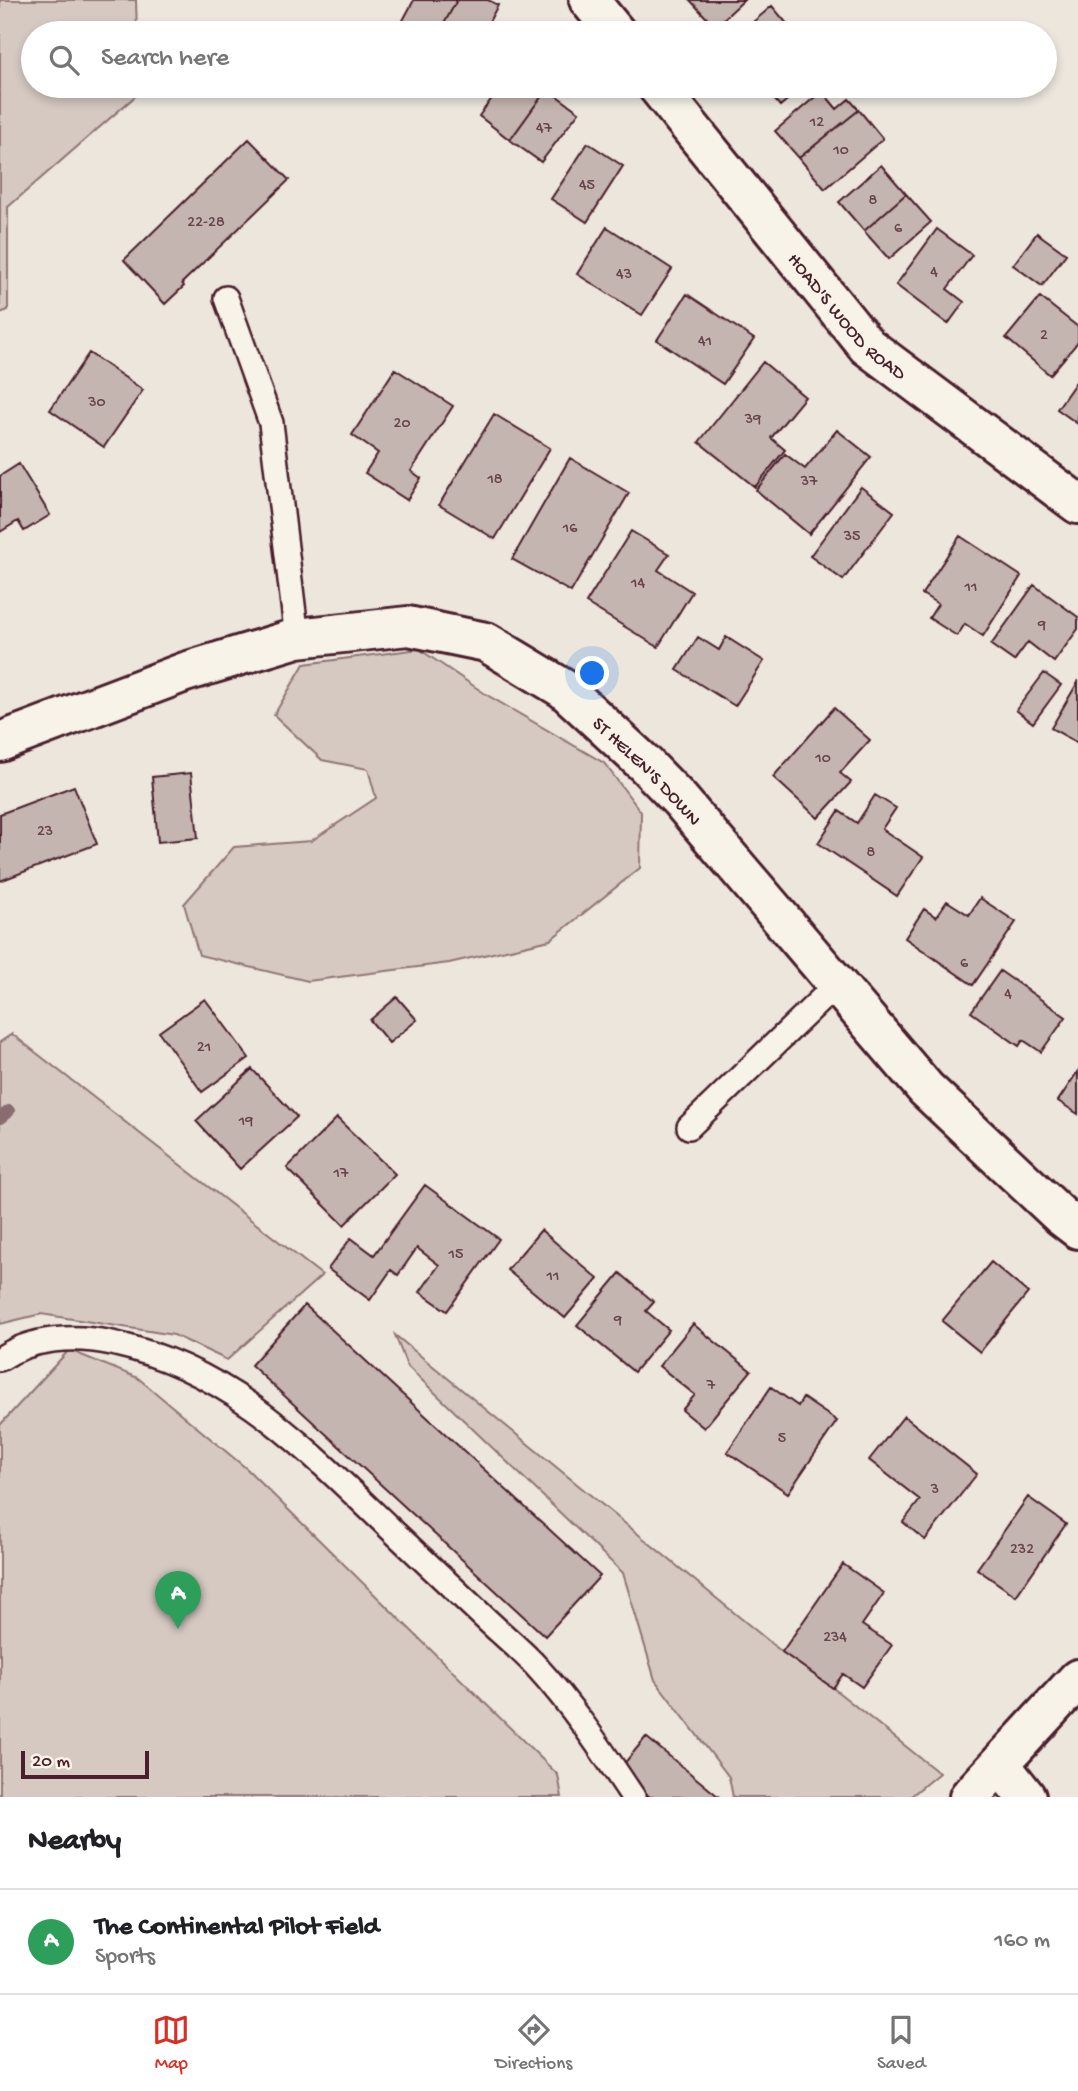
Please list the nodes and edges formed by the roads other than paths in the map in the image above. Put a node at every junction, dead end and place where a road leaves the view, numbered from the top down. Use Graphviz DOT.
graph roads {
  1 [pos="589,0"];
  2 [pos="606,21"];
  3 [pos="667,98"];
  4 [pos="226,298"];
  5 [pos="1078,503"];
  6 [pos="297,638"];
  7 [pos="0,742"];
  8 [pos="837,985"];
  9 [pos="689,1128"];
  10 [pos="1078,1229"];
  11 [pos="0,1359"];
  12 [pos="1078,1679"];
  13 [pos="1000,1763"];
  14 [pos="633,1797"];
  15 [pos="968,1797"];
  16 [pos="1026,1797"];
  1 -- 2 [label="street"];
  3 -- 5 [label="street, HOAD'S WOOD ROAD"];
  4 -- 6 [label="lane"];
  6 -- 7 [label="street, ST HELEN'S DOWN"];
  6 -- 8 [label="street, ST HELEN'S DOWN"];
  8 -- 9 [label="lane"];
  8 -- 10 [label="street, ST HELEN'S DOWN"];
  11 -- 14 [label="lane"];
  12 -- 13 [label="street"];
  13 -- 15 [label="street"];
  13 -- 16 [label="street"];
}
